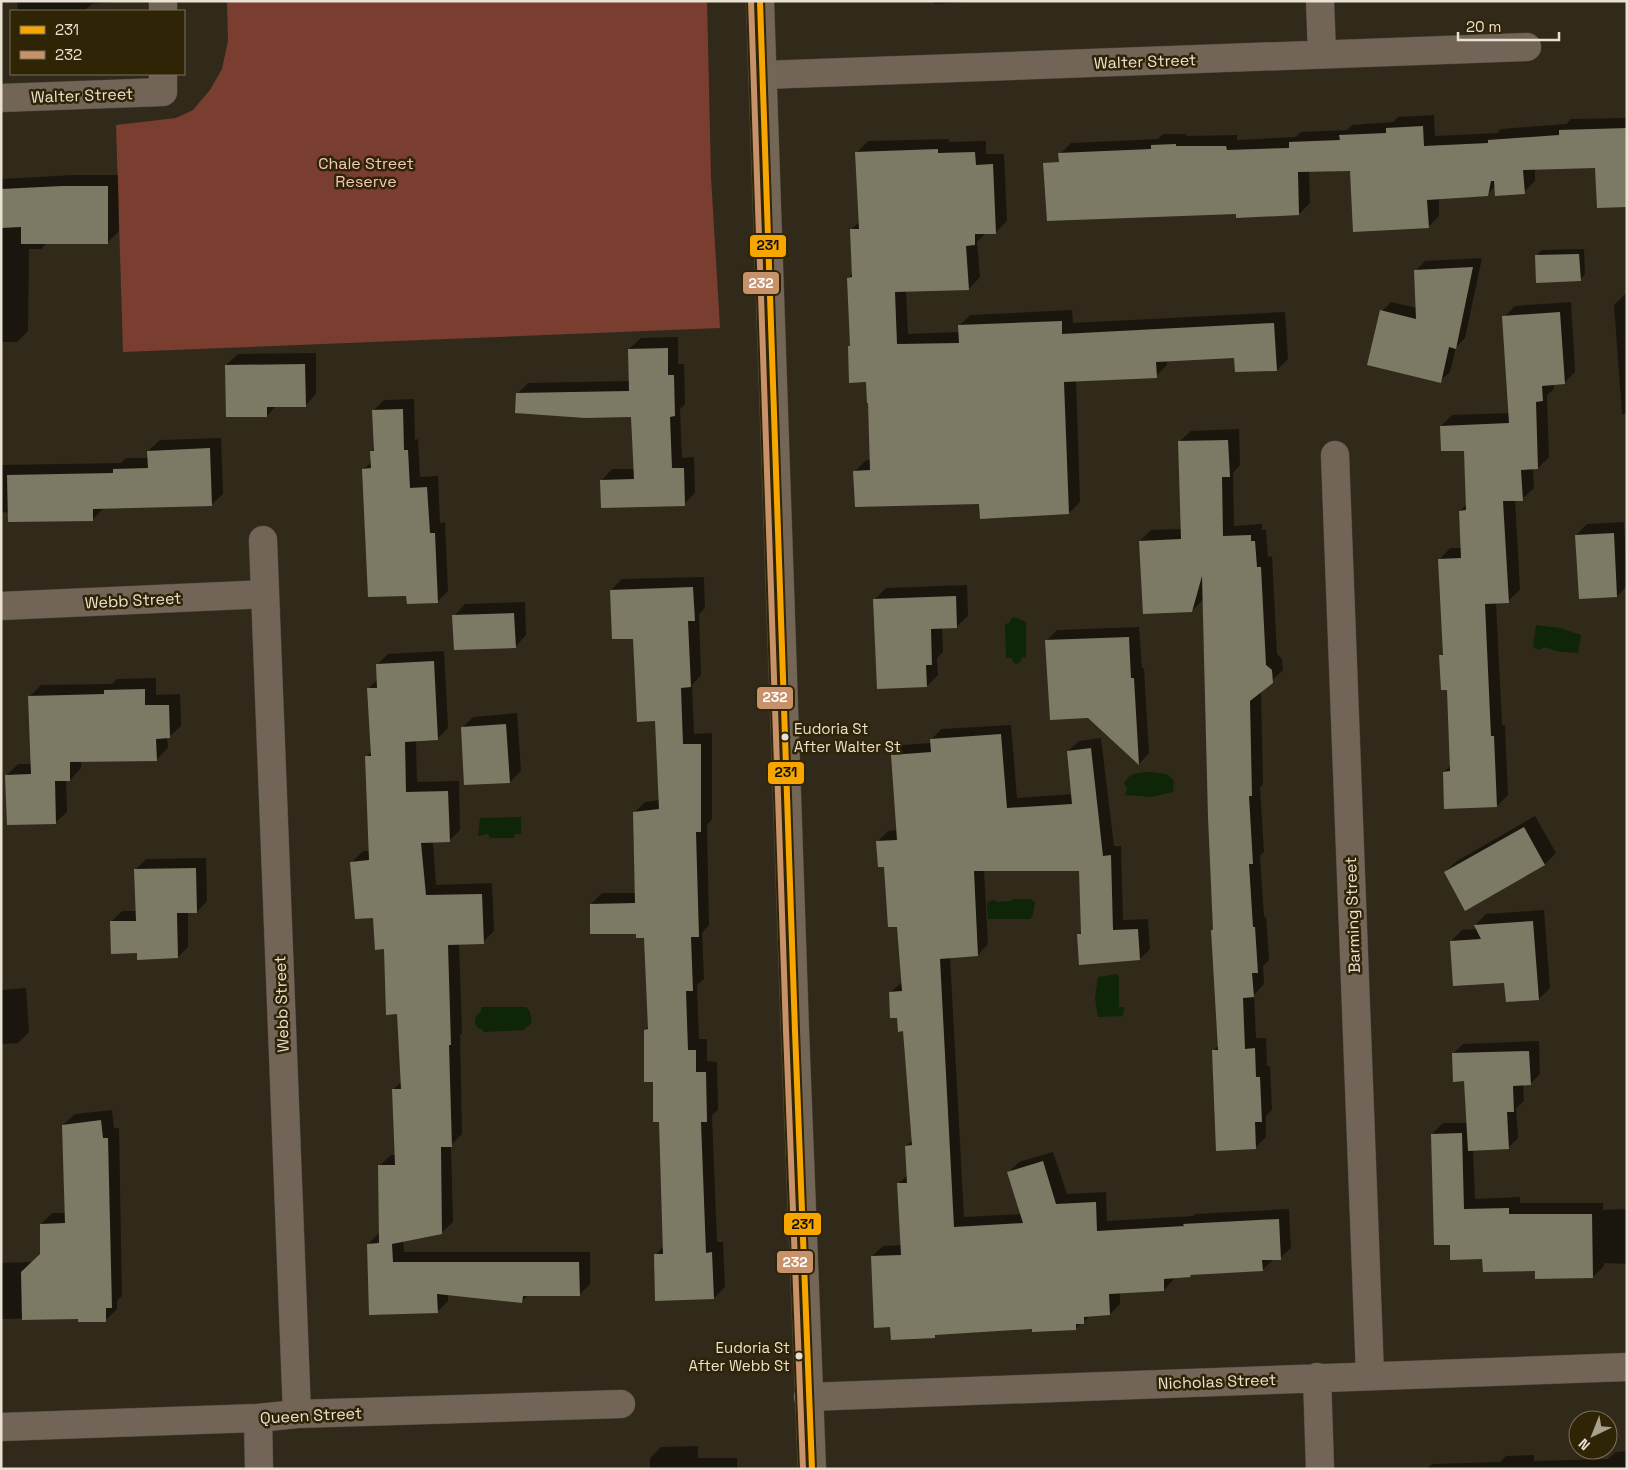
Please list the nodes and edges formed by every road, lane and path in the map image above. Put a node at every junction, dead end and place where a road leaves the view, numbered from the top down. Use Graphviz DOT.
graph roads {
  1 [pos="760,1"];
  2 [pos="1320,1"];
  3 [pos="1527,47"];
  4 [pos="1322,54"];
  5 [pos="763,75"];
  6 [pos="163,83"];
  7 [pos="1,98"];
  8 [pos="1335,455"];
  9 [pos="263,540"];
  10 [pos="265,594"];
  11 [pos="1,606"];
  12 [pos="1627,1367"];
  13 [pos="1370,1376"];
  14 [pos="1316,1377"];
  15 [pos="808,1397"];
  16 [pos="621,1404"];
  17 [pos="297,1414"];
  18 [pos="258,1418"];
  19 [pos="1,1427"];
  20 [pos="259,1469"];
  21 [pos="812,1469"];
  22 [pos="1320,1469"];
  1 -- 5 [label="main road"];
  2 -- 4 [label="street"];
  3 -- 4 [label="street, Walter Street"];
  4 -- 5 [label="street, Walter Street"];
  5 -- 15 [label="main road"];
  6 -- 7 [label="street, Walter Street"];
  8 -- 13 [label="street, Barming Street"];
  9 -- 10 [label="street, Webb Street"];
  10 -- 11 [label="street, Webb Street"];
  10 -- 17 [label="street, Webb Street"];
  12 -- 13 [label="street, Nicholas Street"];
  13 -- 14 [label="street, Nicholas Street"];
  14 -- 15 [label="street, Nicholas Street"];
  14 -- 22 [label="street"];
  15 -- 21 [label="main road"];
  16 -- 17 [label="street, Queen Street"];
  17 -- 18 [label="street, Queen Street"];
  18 -- 19 [label="street, Queen Street"];
  18 -- 20 [label="street"];
}
